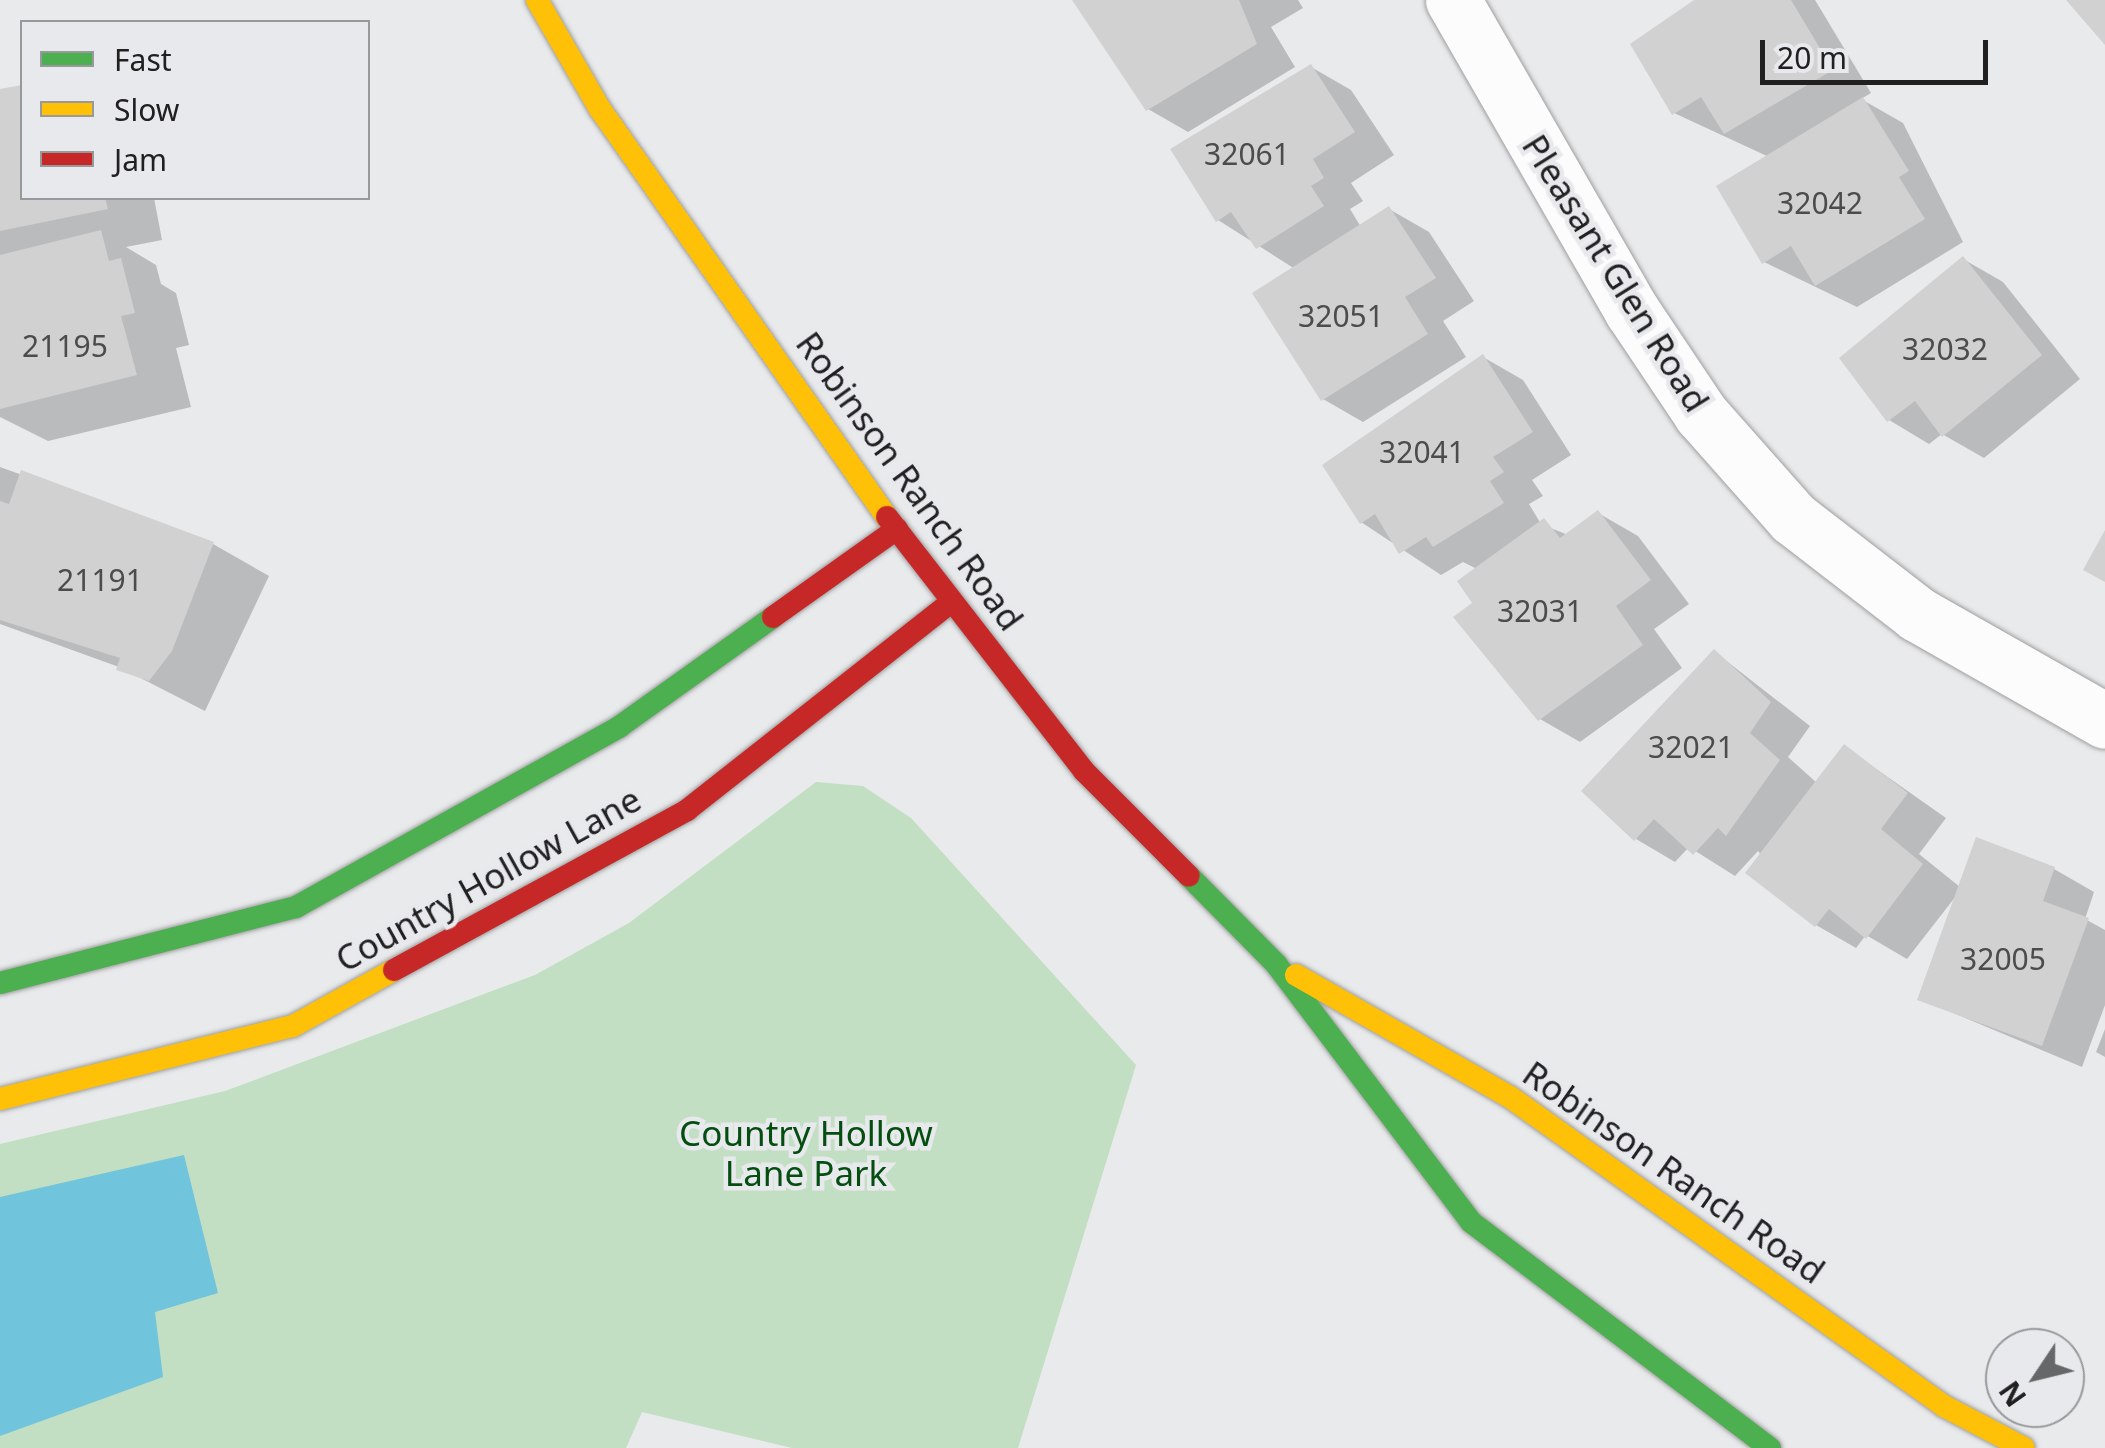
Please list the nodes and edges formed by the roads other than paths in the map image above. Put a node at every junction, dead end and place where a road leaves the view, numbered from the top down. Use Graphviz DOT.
graph roads {
  1 [pos="537,0"];
  2 [pos="1453,0"];
  3 [pos="896,529"];
  4 [pos="951,602"];
  5 [pos="2105,722"];
  6 [pos="1276,964"];
  7 [pos="0,984"];
  8 [pos="0,1099"];
  9 [pos="1770,1448"];
  10 [pos="2024,1448"];
  1 -- 3 [label="street, Robinson Ranch Road"];
  2 -- 5 [label="street, Pleasant Glen Road"];
  3 -- 4 [label="street, Robinson Ranch Road"];
  3 -- 7 [label="street, Country Hollow Lane"];
  4 -- 6 [label="street, Robinson Ranch Road"];
  4 -- 8 [label="street, Country Hollow Lane"];
  6 -- 9 [label="street, Robinson Ranch Road"];
  6 -- 10 [label="street, Robinson Ranch Road"];
}
